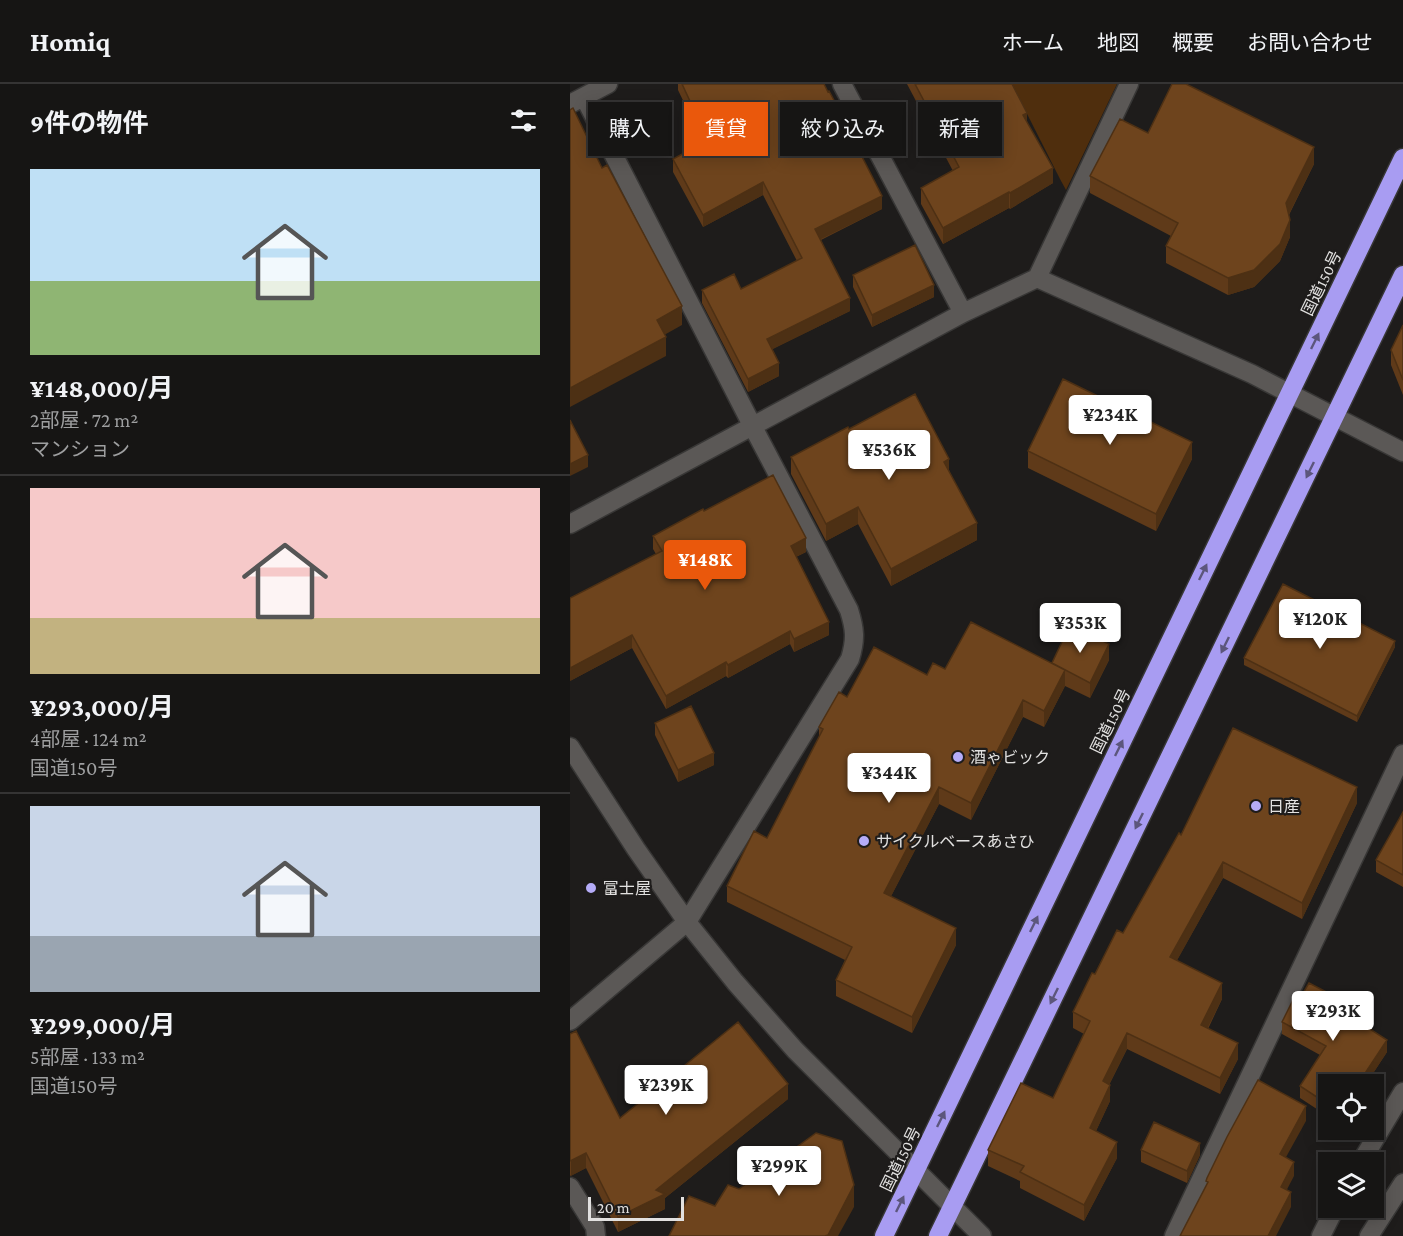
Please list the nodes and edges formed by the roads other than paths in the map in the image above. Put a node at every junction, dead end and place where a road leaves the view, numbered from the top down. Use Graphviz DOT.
graph roads {
  1 [pos="608,84"];
  2 [pos="842,84"];
  3 [pos="1129,84"];
  4 [pos="577,101"];
  5 [pos="1403,158"];
  6 [pos="1403,276"];
  7 [pos="1037,278"];
  8 [pos="963,314"];
  9 [pos="1289,393"];
  10 [pos="1335,417"];
  11 [pos="753,427"];
  12 [pos="1403,452"];
  13 [pos="570,524"];
  14 [pos="570,747"];
  15 [pos="1403,754"];
  16 [pos="687,922"];
  17 [pos="570,1021"];
  18 [pos="1403,1092"];
  19 [pos="1366,1152"];
  20 [pos="915,1171"];
  21 [pos="1403,1183"];
  22 [pos="570,1187"];
  23 [pos="952,1207"];
  24 [pos="1330,1218"];
  25 [pos="596,1236"];
  26 [pos="884,1236"];
  27 [pos="938,1236"];
  28 [pos="982,1236"];
  29 [pos="1174,1236"];
  30 [pos="1321,1236"];
  31 [pos="1369,1236"];
  1 -- 4 [label="street"];
  2 -- 8 [label="street"];
  3 -- 7 [label="street"];
  4 -- 11 [label="street"];
  9 -- 5 [label="highway, 国道150号, one-way"];
  6 -- 10 [label="highway"];
  7 -- 8 [label="street"];
  7 -- 9 [label="street"];
  8 -- 11 [label="street"];
  9 -- 10 [label="street"];
  20 -- 9 [label="highway, 国道150号, one-way"];
  10 -- 12 [label="street"];
  10 -- 23 [label="highway, one-way"];
  11 -- 13 [label="street"];
  11 -- 16 [label="street"];
  14 -- 16 [label="street"];
  15 -- 29 [label="street"];
  16 -- 17 [label="street"];
  16 -- 20 [label="street"];
  18 -- 19 [label="street"];
  20 -- 23 [label="street"];
  26 -- 20 [label="highway, 国道150号, one-way"];
  21 -- 31 [label="street"];
  22 -- 25 [label="street"];
  23 -- 27 [label="highway"];
  23 -- 28 [label="street"];
  24 -- 30 [label="street"];
}
